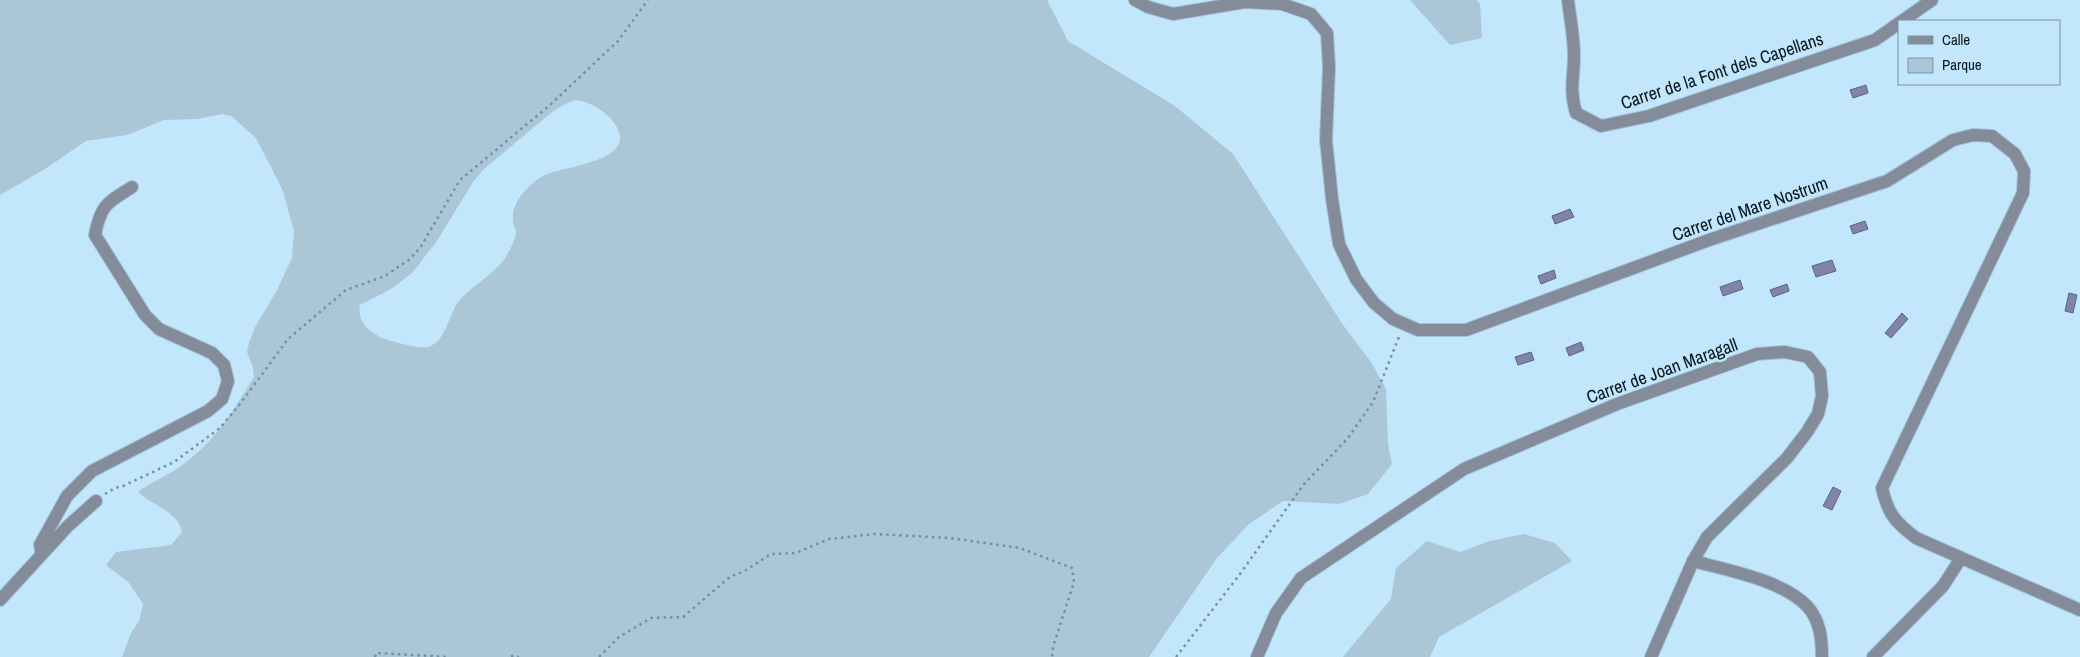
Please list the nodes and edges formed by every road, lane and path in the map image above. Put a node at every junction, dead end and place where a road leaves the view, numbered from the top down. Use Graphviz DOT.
graph roads {
  1 [pos="648,0"];
  2 [pos="1135,0"];
  3 [pos="1568,0"];
  4 [pos="1932,0"];
  5 [pos="1903,20"];
  6 [pos="1898,23"];
  7 [pos="132,187"];
  8 [pos="1404,324"];
  9 [pos="96,500"];
  10 [pos="42,554"];
  11 [pos="1960,558"];
  12 [pos="1693,561"];
  13 [pos="0,600"];
  14 [pos="2080,610"];
  15 [pos="376,657"];
  16 [pos="449,657"];
  17 [pos="513,657"];
  18 [pos="519,657"];
  19 [pos="599,657"];
  20 [pos="1052,657"];
  21 [pos="1176,657"];
  22 [pos="1257,657"];
  23 [pos="1651,657"];
  24 [pos="1822,657"];
  25 [pos="1873,657"];
  1 -- 9 [label="path"];
  2 -- 8 [label="street, Carrer del Mare Nostrum"];
  3 -- 6 [label="street, Carrer de la Font dels Capellans"];
  4 -- 5 [label="street, Carrer de la Font dels Capellans"];
  7 -- 10 [label="street"];
  8 -- 11 [label="street, Carrer del Mare Nostrum"];
  8 -- 21 [label="path"];
  9 -- 10 [label="street"];
  10 -- 13 [label="street"];
  11 -- 14 [label="street, Carrer del Mare Nostrum"];
  11 -- 25 [label="street"];
  12 -- 22 [label="street, Carrer de Joan Maragall"];
  12 -- 23 [label="street, Carrer de Joan Maragall"];
  12 -- 24 [label="street"];
  15 -- 16 [label="path"];
  17 -- 18 [label="path"];
  19 -- 20 [label="path"];
}
